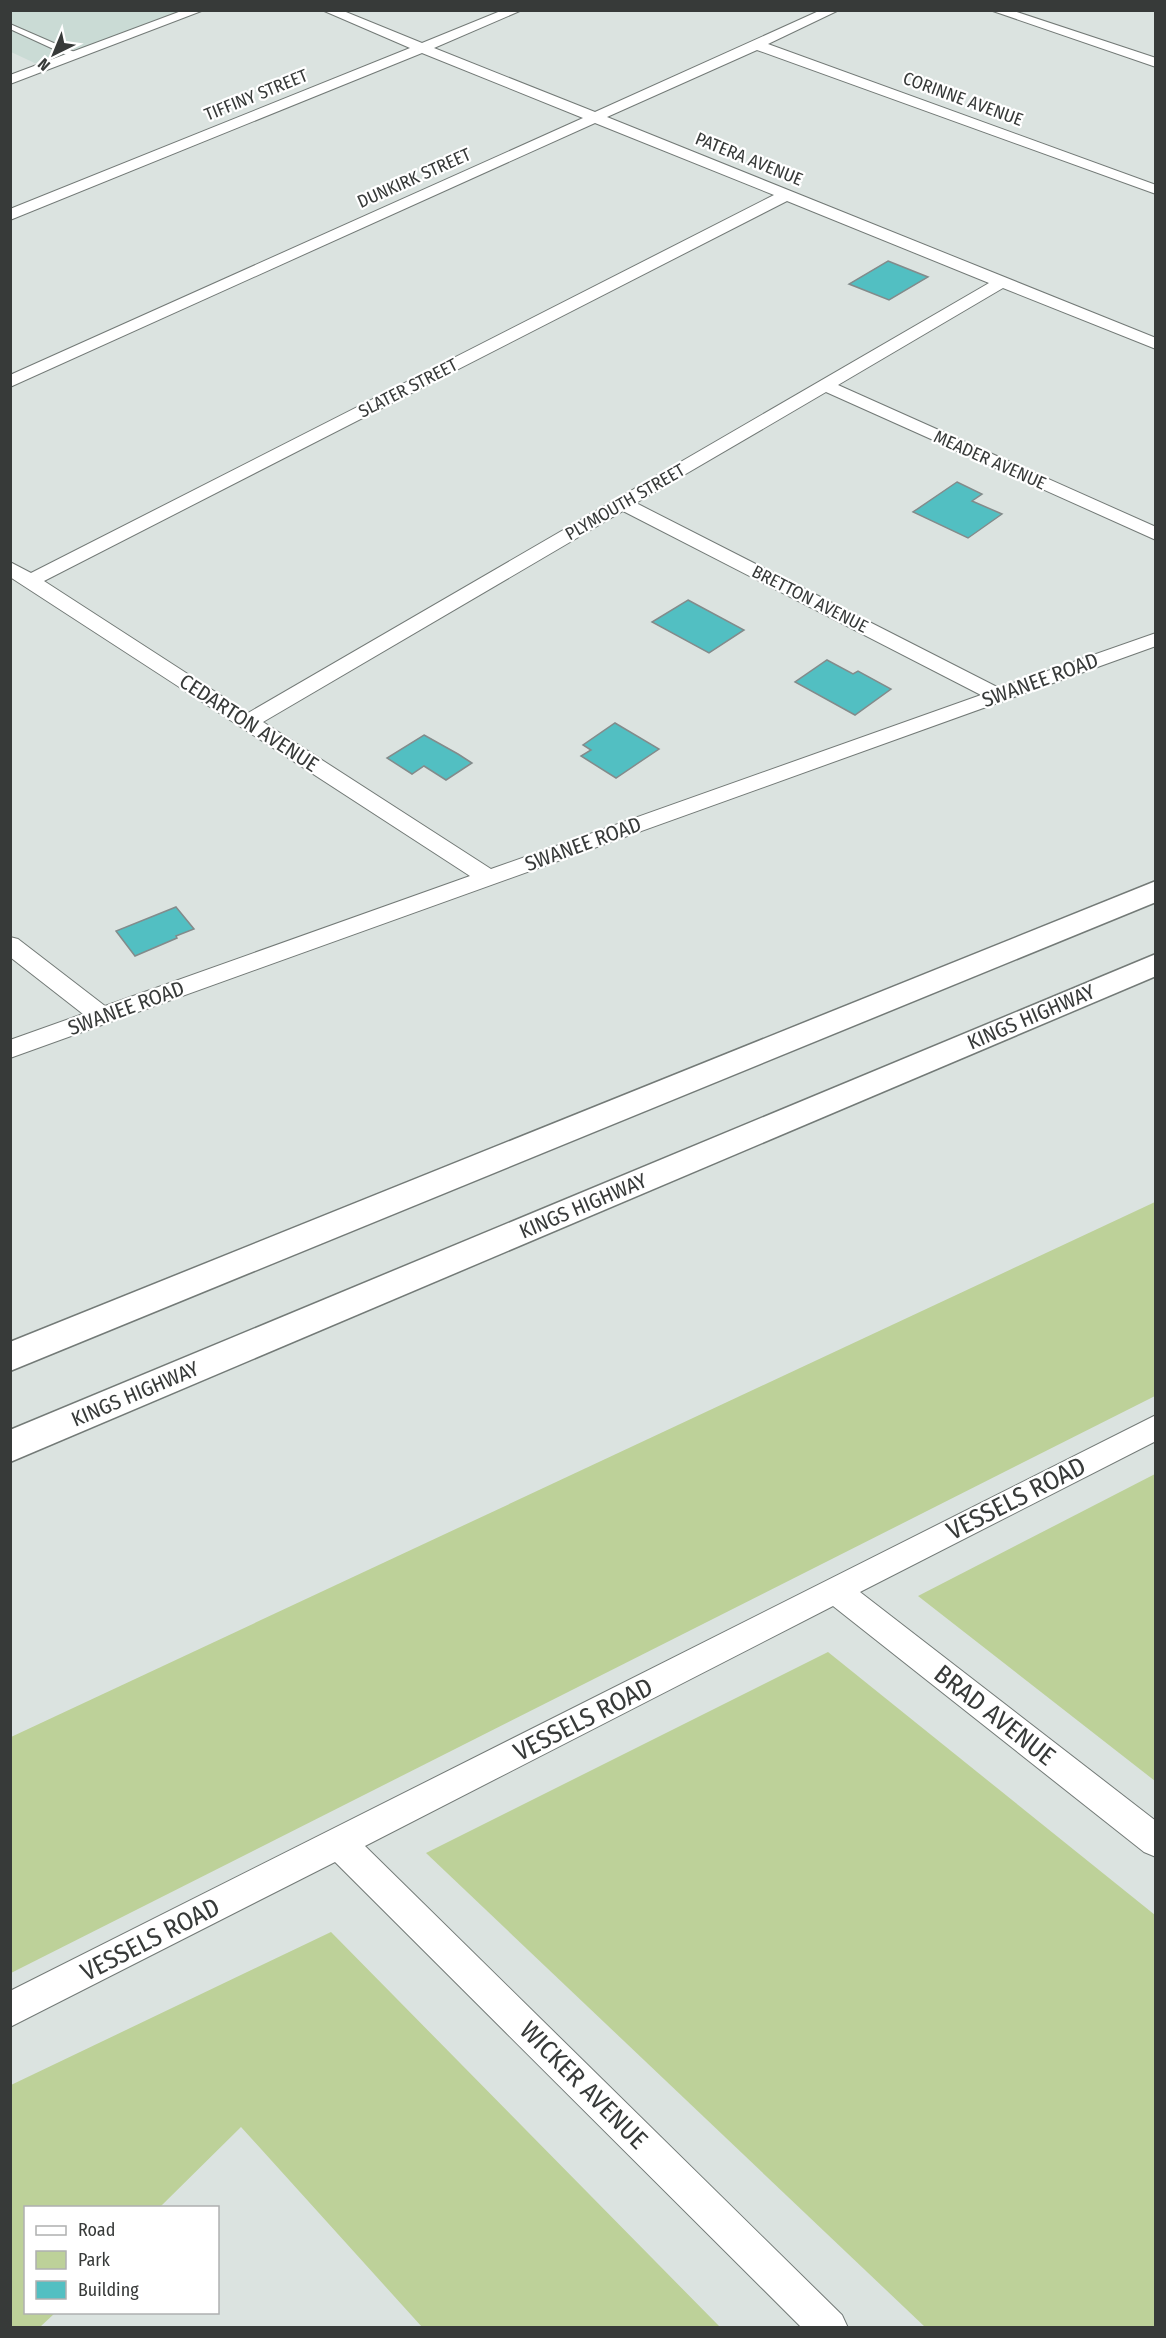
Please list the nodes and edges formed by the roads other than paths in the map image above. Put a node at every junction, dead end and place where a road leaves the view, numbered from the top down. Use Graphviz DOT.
graph roads {
  1 [pos="198,10"];
  2 [pos="328,10"];
  3 [pos="516,10"];
  4 [pos="833,10"];
  5 [pos="996,10"];
  6 [pos="10,26"];
  7 [pos="757,45"];
  8 [pos="423,48"];
  9 [pos="76,56"];
  10 [pos="1155,63"];
  11 [pos="12,78"];
  12 [pos="595,118"];
  13 [pos="1155,190"];
  14 [pos="787,195"];
  15 [pos="10,215"];
  16 [pos="1002,282"];
  17 [pos="1155,344"];
  18 [pos="10,382"];
  19 [pos="825,385"];
  20 [pos="622,503"];
  21 [pos="1155,534"];
  22 [pos="10,568"];
  23 [pos="30,581"];
  24 [pos="1155,639"];
  25 [pos="998,695"];
  26 [pos="248,722"];
  27 [pos="489,878"];
  28 [pos="1155,891"];
  29 [pos="10,945"];
  30 [pos="1155,964"];
  31 [pos="102,1016"];
  32 [pos="10,1049"];
  33 [pos="10,1357"];
  34 [pos="1155,1427"];
  35 [pos="10,1447"];
  36 [pos="836,1590"];
  37 [pos="1155,1840"];
  38 [pos="339,1844"];
  39 [pos="10,2010"];
  40 [pos="829,2328"];
  1 -- 9 [label="street"];
  2 -- 8 [label="street, PATERA AVENUE"];
  3 -- 8 [label="street, TIFFINY STREET"];
  4 -- 7 [label="street, DUNKIRK STREET"];
  5 -- 10 [label="street"];
  6 -- 9 [label="lane"];
  7 -- 12 [label="street, DUNKIRK STREET"];
  7 -- 13 [label="street, CORINNE AVENUE"];
  8 -- 12 [label="street, PATERA AVENUE"];
  8 -- 15 [label="street, TIFFINY STREET"];
  9 -- 11 [label="street"];
  12 -- 14 [label="street, PATERA AVENUE"];
  12 -- 18 [label="street, DUNKIRK STREET"];
  14 -- 16 [label="street, PATERA AVENUE"];
  14 -- 23 [label="street, SLATER STREET"];
  16 -- 17 [label="street, PATERA AVENUE"];
  16 -- 19 [label="street, PLYMOUTH STREET"];
  19 -- 20 [label="street, PLYMOUTH STREET"];
  19 -- 21 [label="street, MEADER AVENUE"];
  20 -- 25 [label="street, BRETTON AVENUE"];
  20 -- 26 [label="street, PLYMOUTH STREET"];
  22 -- 23 [label="street, CEDARTON AVENUE"];
  23 -- 26 [label="street, CEDARTON AVENUE"];
  24 -- 25 [label="street, SWANEE ROAD"];
  25 -- 27 [label="street, SWANEE ROAD"];
  26 -- 27 [label="street, CEDARTON AVENUE"];
  27 -- 31 [label="street, SWANEE ROAD"];
  28 -- 33 [label="main road"];
  29 -- 31 [label="street"];
  30 -- 35 [label="main road, KINGS HIGHWAY"];
  31 -- 32 [label="street, SWANEE ROAD"];
  34 -- 36 [label="street, VESSELS ROAD"];
  36 -- 37 [label="street, BRAD AVENUE"];
  36 -- 38 [label="street, VESSELS ROAD"];
  38 -- 39 [label="street, VESSELS ROAD"];
  38 -- 40 [label="street, WICKER AVENUE"];
}
